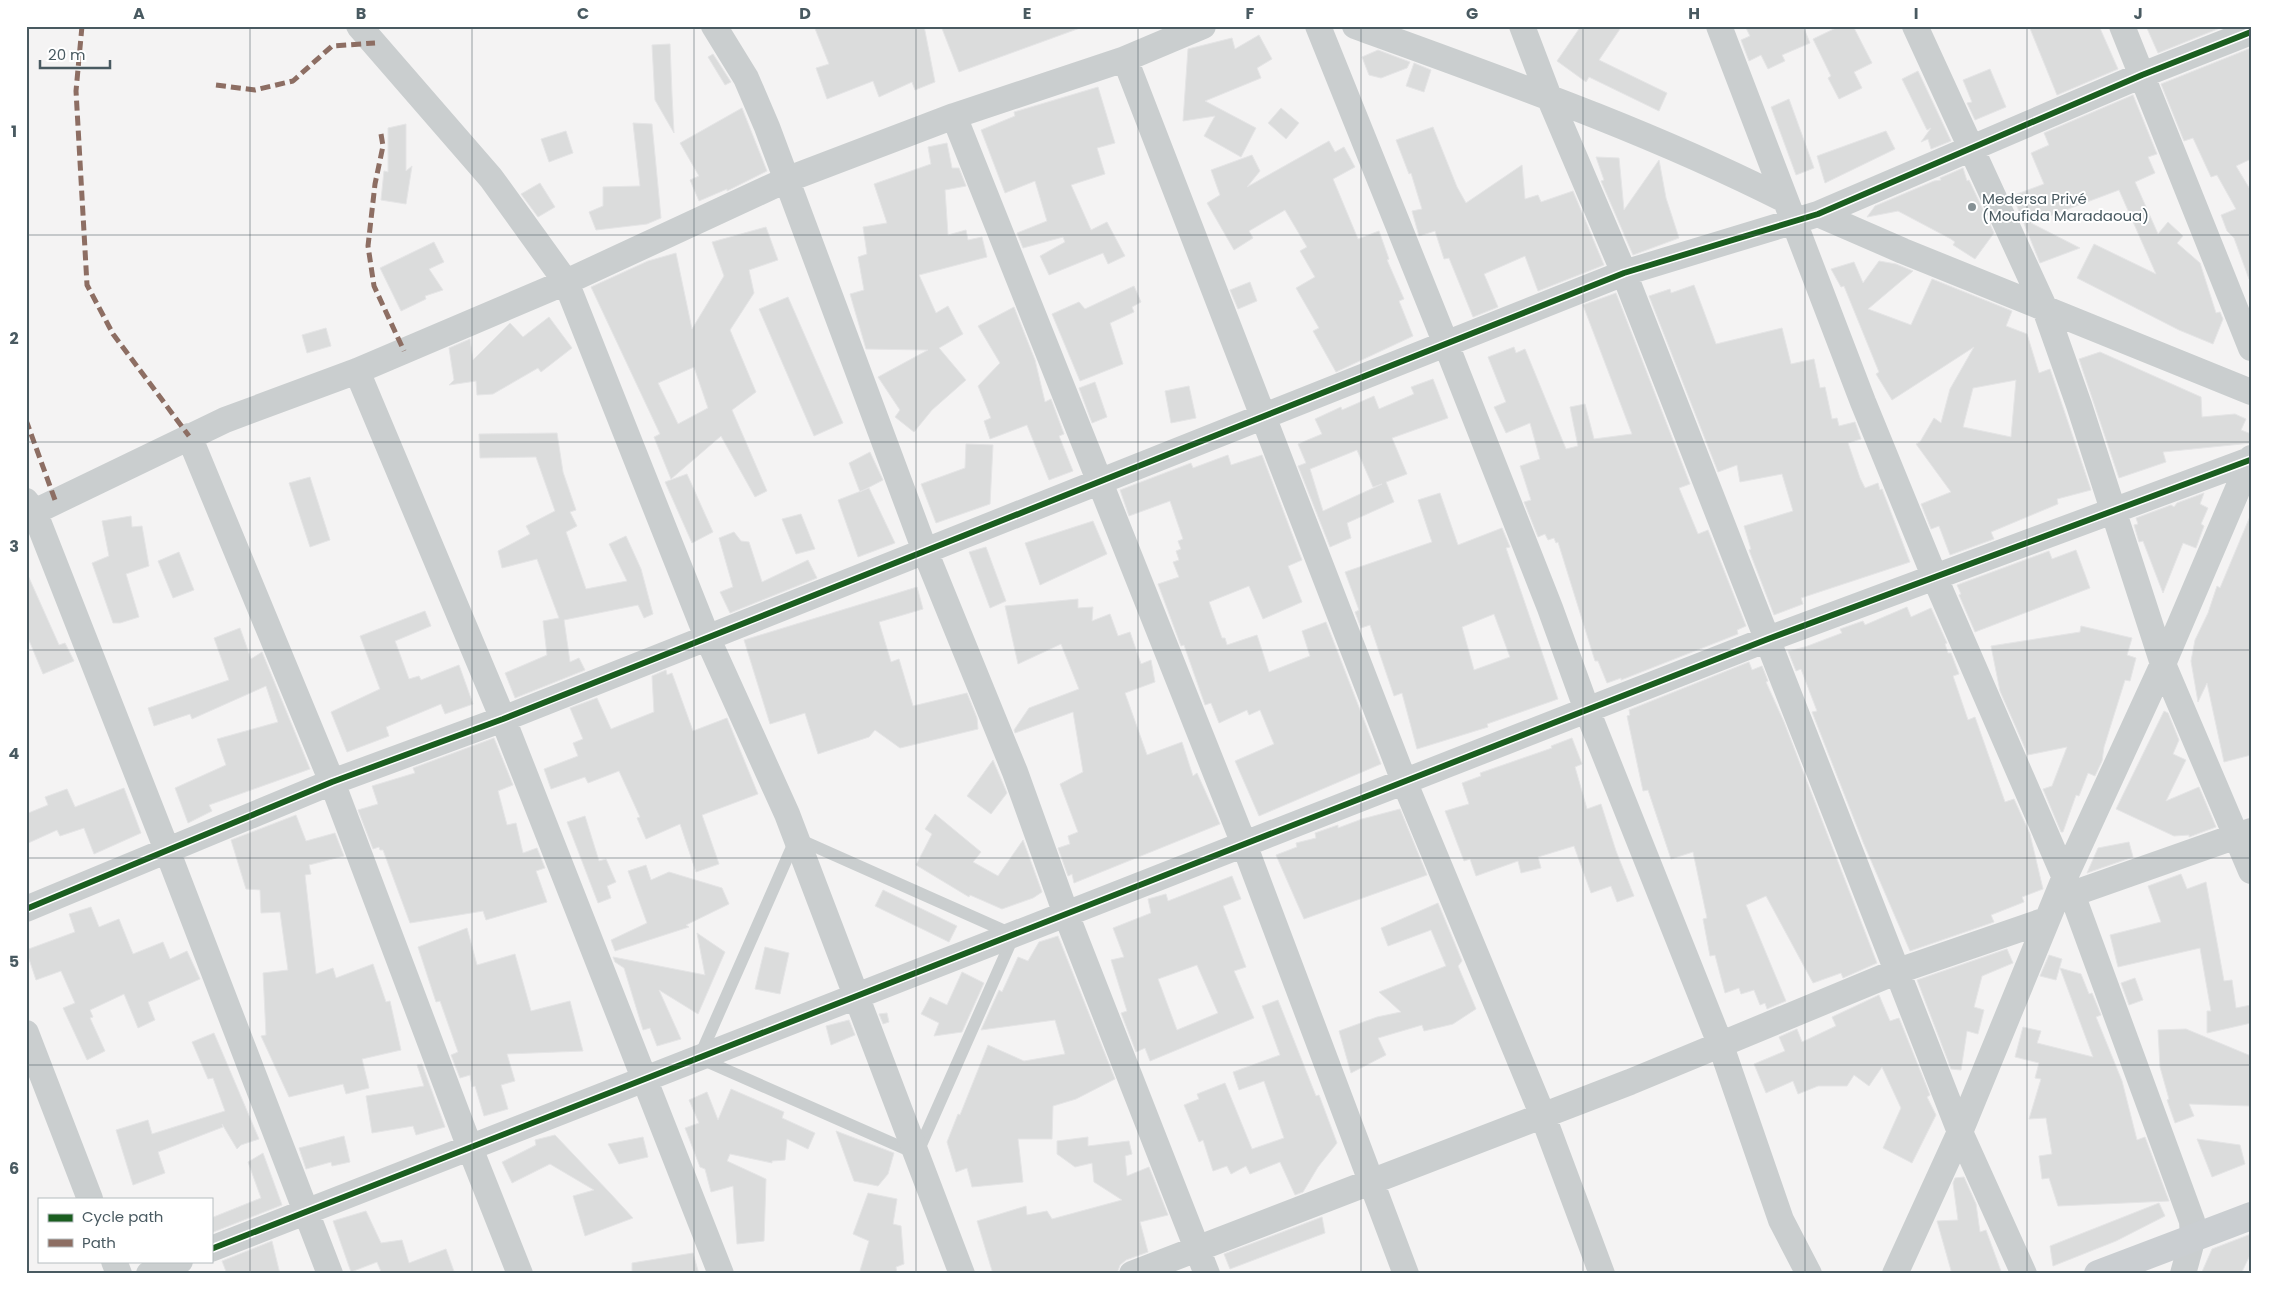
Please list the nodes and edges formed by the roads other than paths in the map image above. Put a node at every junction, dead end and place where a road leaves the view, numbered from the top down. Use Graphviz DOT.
graph roads {
  1 [pos="359,26"];
  2 [pos="714,26"];
  3 [pos="1204,26"];
  4 [pos="1318,26"];
  5 [pos="1355,26"];
  6 [pos="1522,26"];
  7 [pos="1719,26"];
  8 [pos="1915,26"];
  9 [pos="2122,26"];
  10 [pos="2251,32"];
  11 [pos="1124,58"];
  12 [pos="2142,75"];
  13 [pos="1550,97"];
  14 [pos="954,116"];
  15 [pos="1972,148"];
  16 [pos="786,180"];
  17 [pos="1799,212"];
  18 [pos="1624,273"];
  19 [pos="566,282"];
  20 [pos="2045,309"];
  21 [pos="1446,344"];
  22 [pos="2251,348"];
  23 [pos="357,371"];
  24 [pos="2251,392"];
  25 [pos="1264,416"];
  26 [pos="189,436"];
  27 [pos="2250,459"];
  28 [pos="1101,481"];
  29 [pos="29,509"];
  30 [pos="2114,509"];
  31 [pos="925,551"];
  32 [pos="1935,578"];
  33 [pos="707,637"];
  34 [pos="1768,639"];
  35 [pos="2163,664"];
  36 [pos="1587,710"];
  37 [pos="503,718"];
  38 [pos="1404,781"];
  39 [pos="332,782"];
  40 [pos="2244,834"];
  41 [pos="796,838"];
  42 [pos="1244,844"];
  43 [pos="167,850"];
  44 [pos="2251,871"];
  45 [pos="2068,886"];
  46 [pos="26,909"];
  47 [pos="1066,914"];
  48 [pos="2046,920"];
  49 [pos="1014,935"];
  50 [pos="1898,971"];
  51 [pos="856,996"];
  52 [pos="26,1033"];
  53 [pos="1721,1046"];
  54 [pos="699,1058"];
  55 [pos="645,1079"];
  56 [pos="1543,1116"];
  57 [pos="1960,1132"];
  58 [pos="470,1148"];
  59 [pos="916,1154"];
  60 [pos="1371,1182"];
  61 [pos="90,1198"];
  62 [pos="306,1212"];
  63 [pos="2251,1216"];
  64 [pos="2193,1237"];
  65 [pos="212,1249"];
  66 [pos="114,1262"];
  67 [pos="178,1262"];
  68 [pos="1202,1262"];
  69 [pos="2104,1273"];
  70 [pos="119,1274"];
  71 [pos="149,1274"];
  72 [pos="330,1274"];
  73 [pos="520,1274"];
  74 [pos="721,1274"];
  75 [pos="962,1274"];
  76 [pos="1132,1274"];
  77 [pos="1406,1274"];
  78 [pos="1602,1274"];
  79 [pos="1808,1274"];
  80 [pos="1895,1274"];
  81 [pos="2024,1274"];
  82 [pos="2183,1274"];
  1 -- 19 [label="street"];
  2 -- 16 [label="street"];
  3 -- 11 [label="street"];
  4 -- 21 [label="street"];
  5 -- 13 [label="street"];
  6 -- 13 [label="street"];
  7 -- 17 [label="street"];
  8 -- 15 [label="street"];
  9 -- 12 [label="street"];
  10 -- 12 [label="street"];
  11 -- 14 [label="street"];
  11 -- 25 [label="street"];
  12 -- 15 [label="street"];
  12 -- 22 [label="street"];
  13 -- 17 [label="street"];
  13 -- 18 [label="street"];
  14 -- 16 [label="street"];
  14 -- 28 [label="street"];
  15 -- 17 [label="street"];
  15 -- 20 [label="street"];
  16 -- 19 [label="street"];
  16 -- 31 [label="street"];
  17 -- 18 [label="street"];
  17 -- 20 [label="street"];
  17 -- 32 [label="street"];
  18 -- 21 [label="street"];
  18 -- 34 [label="street"];
  19 -- 23 [label="street"];
  19 -- 33 [label="street"];
  20 -- 24 [label="street"];
  20 -- 30 [label="street"];
  21 -- 25 [label="street"];
  21 -- 36 [label="street"];
  23 -- 26 [label="street"];
  23 -- 37 [label="street"];
  25 -- 28 [label="street"];
  25 -- 38 [label="street"];
  26 -- 29 [label="street"];
  26 -- 39 [label="street"];
  27 -- 30 [label="street"];
  27 -- 35 [label="street"];
  28 -- 31 [label="street"];
  28 -- 42 [label="street"];
  29 -- 43 [label="street"];
  30 -- 32 [label="street"];
  30 -- 35 [label="street"];
  31 -- 33 [label="street"];
  31 -- 47 [label="street"];
  32 -- 34 [label="street"];
  32 -- 45 [label="street"];
  33 -- 37 [label="street"];
  33 -- 41 [label="street"];
  34 -- 36 [label="street"];
  34 -- 50 [label="street"];
  35 -- 40 [label="street"];
  35 -- 45 [label="street"];
  36 -- 38 [label="street"];
  36 -- 53 [label="street"];
  37 -- 39 [label="street"];
  37 -- 55 [label="street"];
  38 -- 42 [label="street"];
  38 -- 56 [label="street"];
  39 -- 43 [label="street"];
  39 -- 58 [label="street"];
  40 -- 44 [label="street"];
  40 -- 45 [label="street"];
  41 -- 49 [label="lane"];
  41 -- 51 [label="street"];
  41 -- 54 [label="lane"];
  42 -- 47 [label="street"];
  42 -- 60 [label="street"];
  43 -- 46 [label="street"];
  43 -- 62 [label="street"];
  45 -- 48 [label="street"];
  45 -- 64 [label="street"];
  47 -- 49 [label="street"];
  47 -- 68 [label="street"];
  48 -- 50 [label="street"];
  48 -- 57 [label="street"];
  49 -- 51 [label="street"];
  49 -- 59 [label="lane"];
  50 -- 53 [label="street"];
  50 -- 57 [label="street"];
  51 -- 54 [label="street"];
  51 -- 59 [label="street"];
  52 -- 61 [label="street"];
  53 -- 56 [label="street"];
  53 -- 79 [label="street"];
  54 -- 55 [label="street"];
  54 -- 59 [label="lane"];
  55 -- 58 [label="street"];
  55 -- 74 [label="street"];
  56 -- 60 [label="street"];
  56 -- 78 [label="street"];
  57 -- 80 [label="street"];
  57 -- 81 [label="street"];
  58 -- 62 [label="street"];
  58 -- 73 [label="street"];
  59 -- 75 [label="street"];
  60 -- 68 [label="street"];
  60 -- 77 [label="street"];
  62 -- 65 [label="street"];
  62 -- 72 [label="street"];
  63 -- 64 [label="street"];
  64 -- 69 [label="street"];
  64 -- 82 [label="street"];
  66 -- 70 [label="street"];
  67 -- 71 [label="street"];
  68 -- 76 [label="street"];
}
